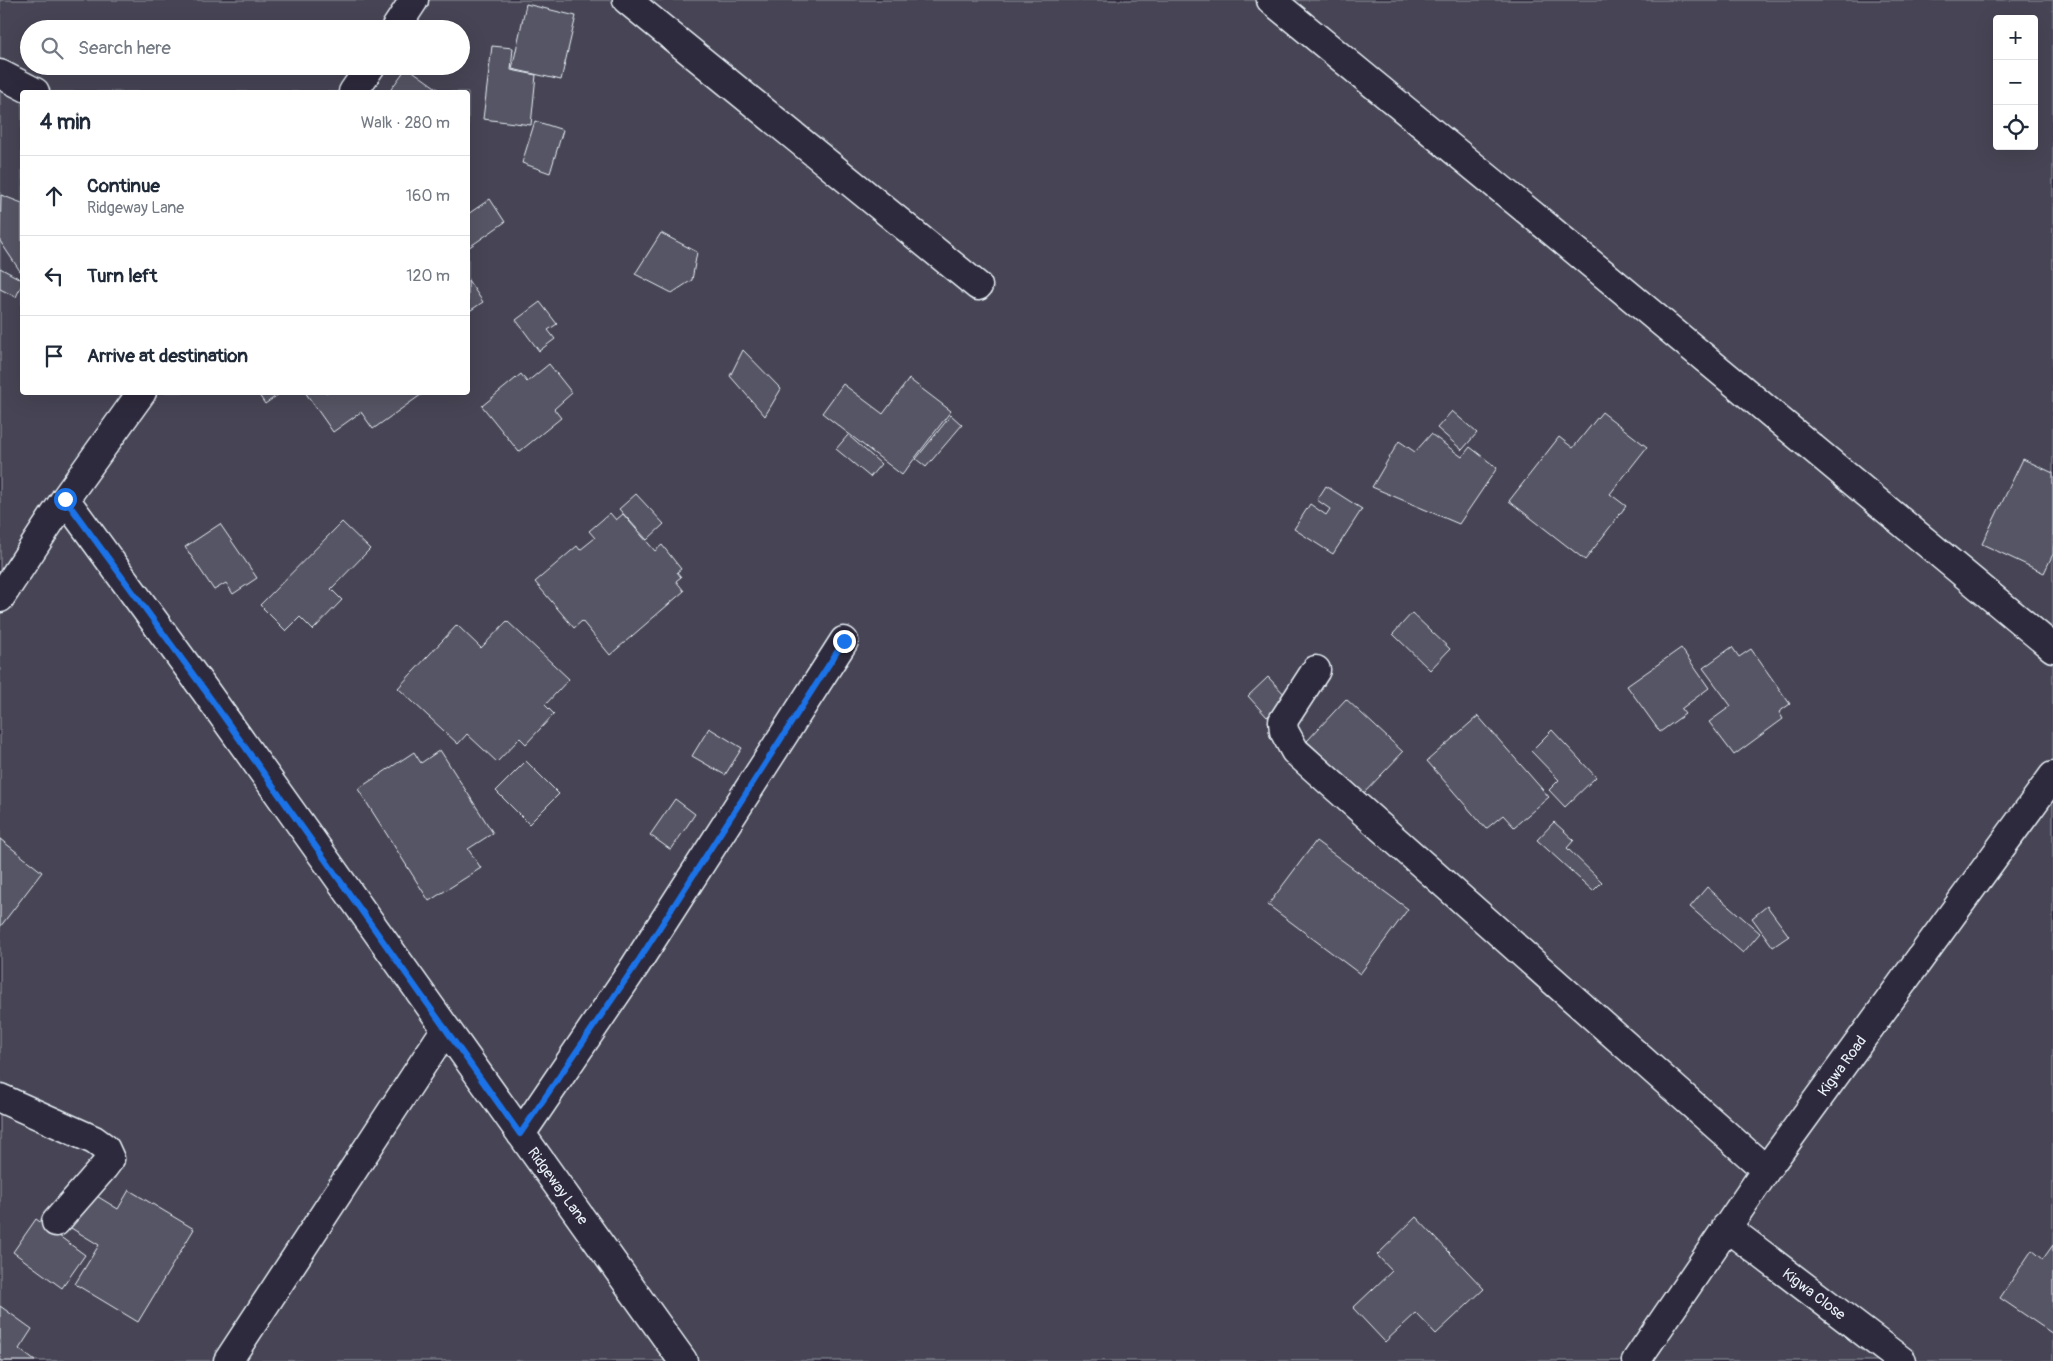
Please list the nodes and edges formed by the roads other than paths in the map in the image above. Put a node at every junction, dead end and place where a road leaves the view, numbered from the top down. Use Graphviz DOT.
graph roads {
  1 [pos="414,0"];
  2 [pos="627,0"];
  3 [pos="1271,0"];
  4 [pos="402,20"];
  5 [pos="0,74"];
  6 [pos="365,75"];
  7 [pos="31,90"];
  8 [pos="354,90"];
  9 [pos="978,286"];
  10 [pos="140,395"];
  11 [pos="65,499"];
  12 [pos="0,598"];
  13 [pos="844,641"];
  14 [pos="2053,648"];
  15 [pos="1316,670"];
  16 [pos="2053,776"];
  17 [pos="446,1030"];
  18 [pos="0,1098"];
  19 [pos="520,1134"];
  20 [pos="1766,1170"];
  21 [pos="56,1222"];
  22 [pos="1726,1227"];
  23 [pos="228,1361"];
  24 [pos="682,1361"];
  25 [pos="1636,1361"];
  26 [pos="1902,1361"];
  1 -- 4 [label="street"];
  2 -- 9 [label="street"];
  3 -- 14 [label="street"];
  5 -- 7 [label="street"];
  6 -- 8 [label="street"];
  10 -- 11 [label="street"];
  11 -- 12 [label="street"];
  11 -- 17 [label="street, Ridgeway Lane"];
  13 -- 19 [label="street"];
  15 -- 20 [label="street"];
  16 -- 20 [label="street, Kigwa Road"];
  17 -- 19 [label="street, Ridgeway Lane"];
  17 -- 23 [label="street"];
  18 -- 21 [label="street"];
  19 -- 24 [label="street, Ridgeway Lane"];
  20 -- 22 [label="street, Kigwa Road"];
  22 -- 25 [label="street, Kigwa Road"];
  22 -- 26 [label="street, Kigwa Close"];
}
